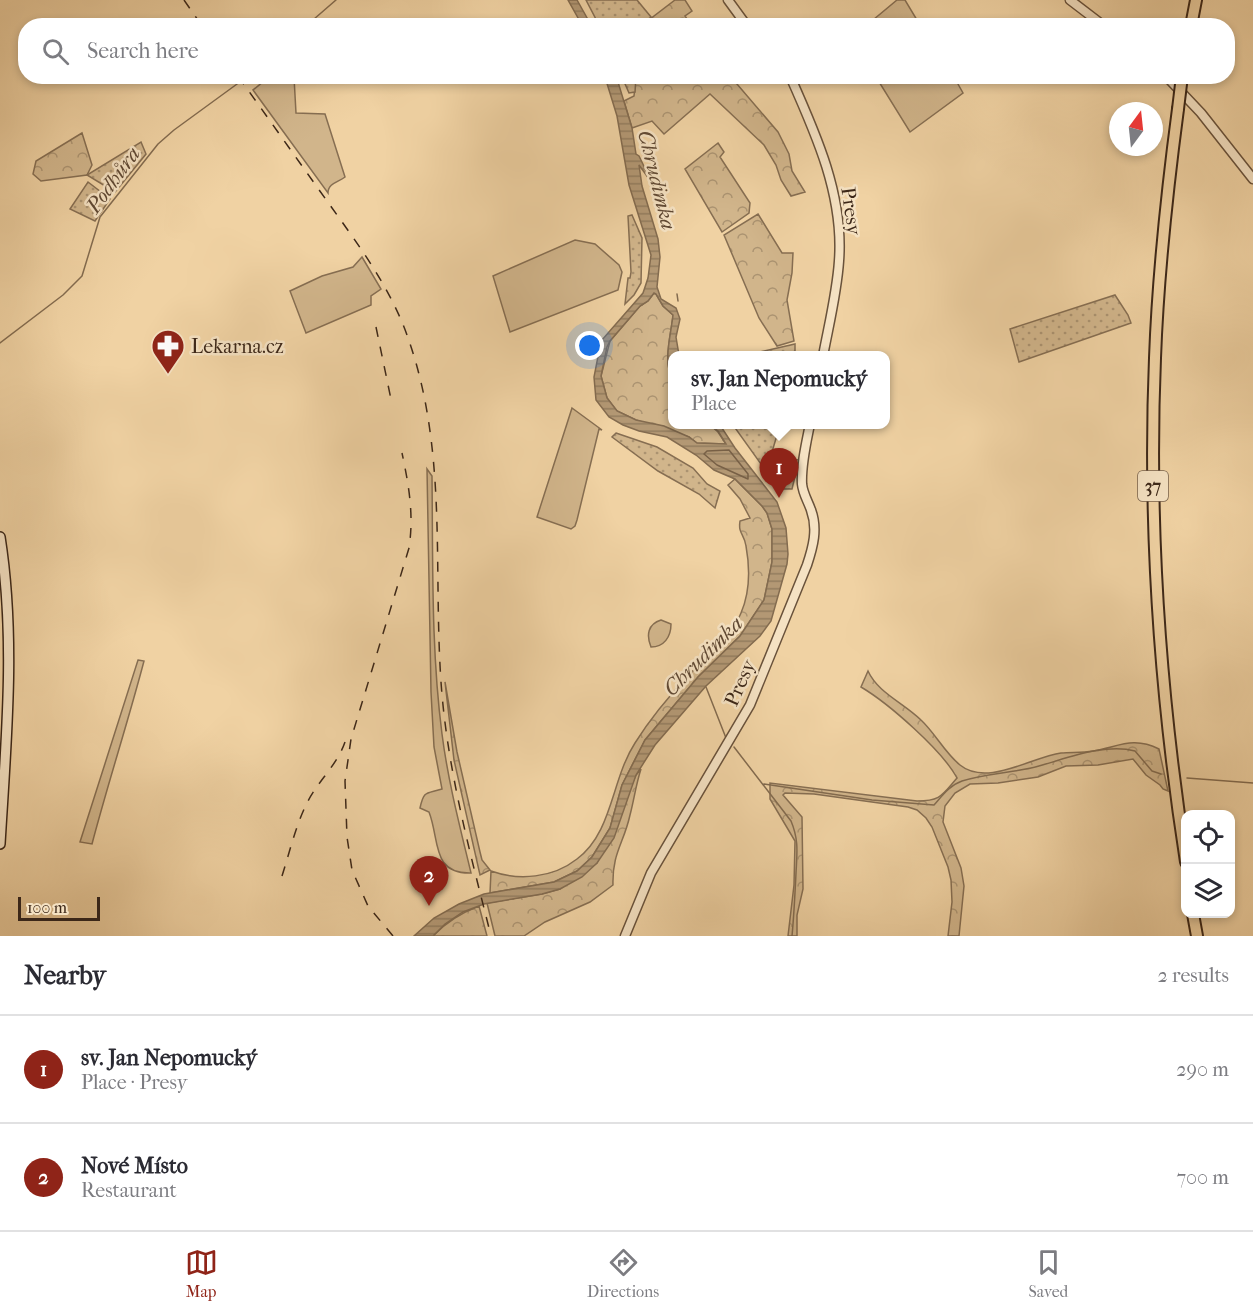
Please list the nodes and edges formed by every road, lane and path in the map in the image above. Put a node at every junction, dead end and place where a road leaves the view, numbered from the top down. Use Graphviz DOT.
graph roads {
  1 [pos="728,0"];
  2 [pos="1070,0"];
  3 [pos="1196,0"];
  4 [pos="741,18"];
  5 [pos="1094,18"];
  6 [pos="1193,18"];
  7 [pos="793,84"];
  8 [pos="1174,84"];
  9 [pos="1181,84"];
  10 [pos="1250,176"];
  11 [pos="824,351"];
  12 [pos="809,429"];
  13 [pos="0,537"];
  14 [pos="1181,831"];
  15 [pos="0,844"];
  16 [pos="1194,918"];
  17 [pos="625,936"];
  18 [pos="1197,936"];
  1 -- 4 [label="street"];
  2 -- 5 [label="street"];
  3 -- 6 [label="main road"];
  7 -- 11 [label="street, Presy"];
  8 -- 10 [label="street"];
  9 -- 14 [label="main road, 37, bridge"];
  12 -- 17 [label="street, Presy"];
  13 -- 15 [label="main road"];
  16 -- 18 [label="main road"];
}
